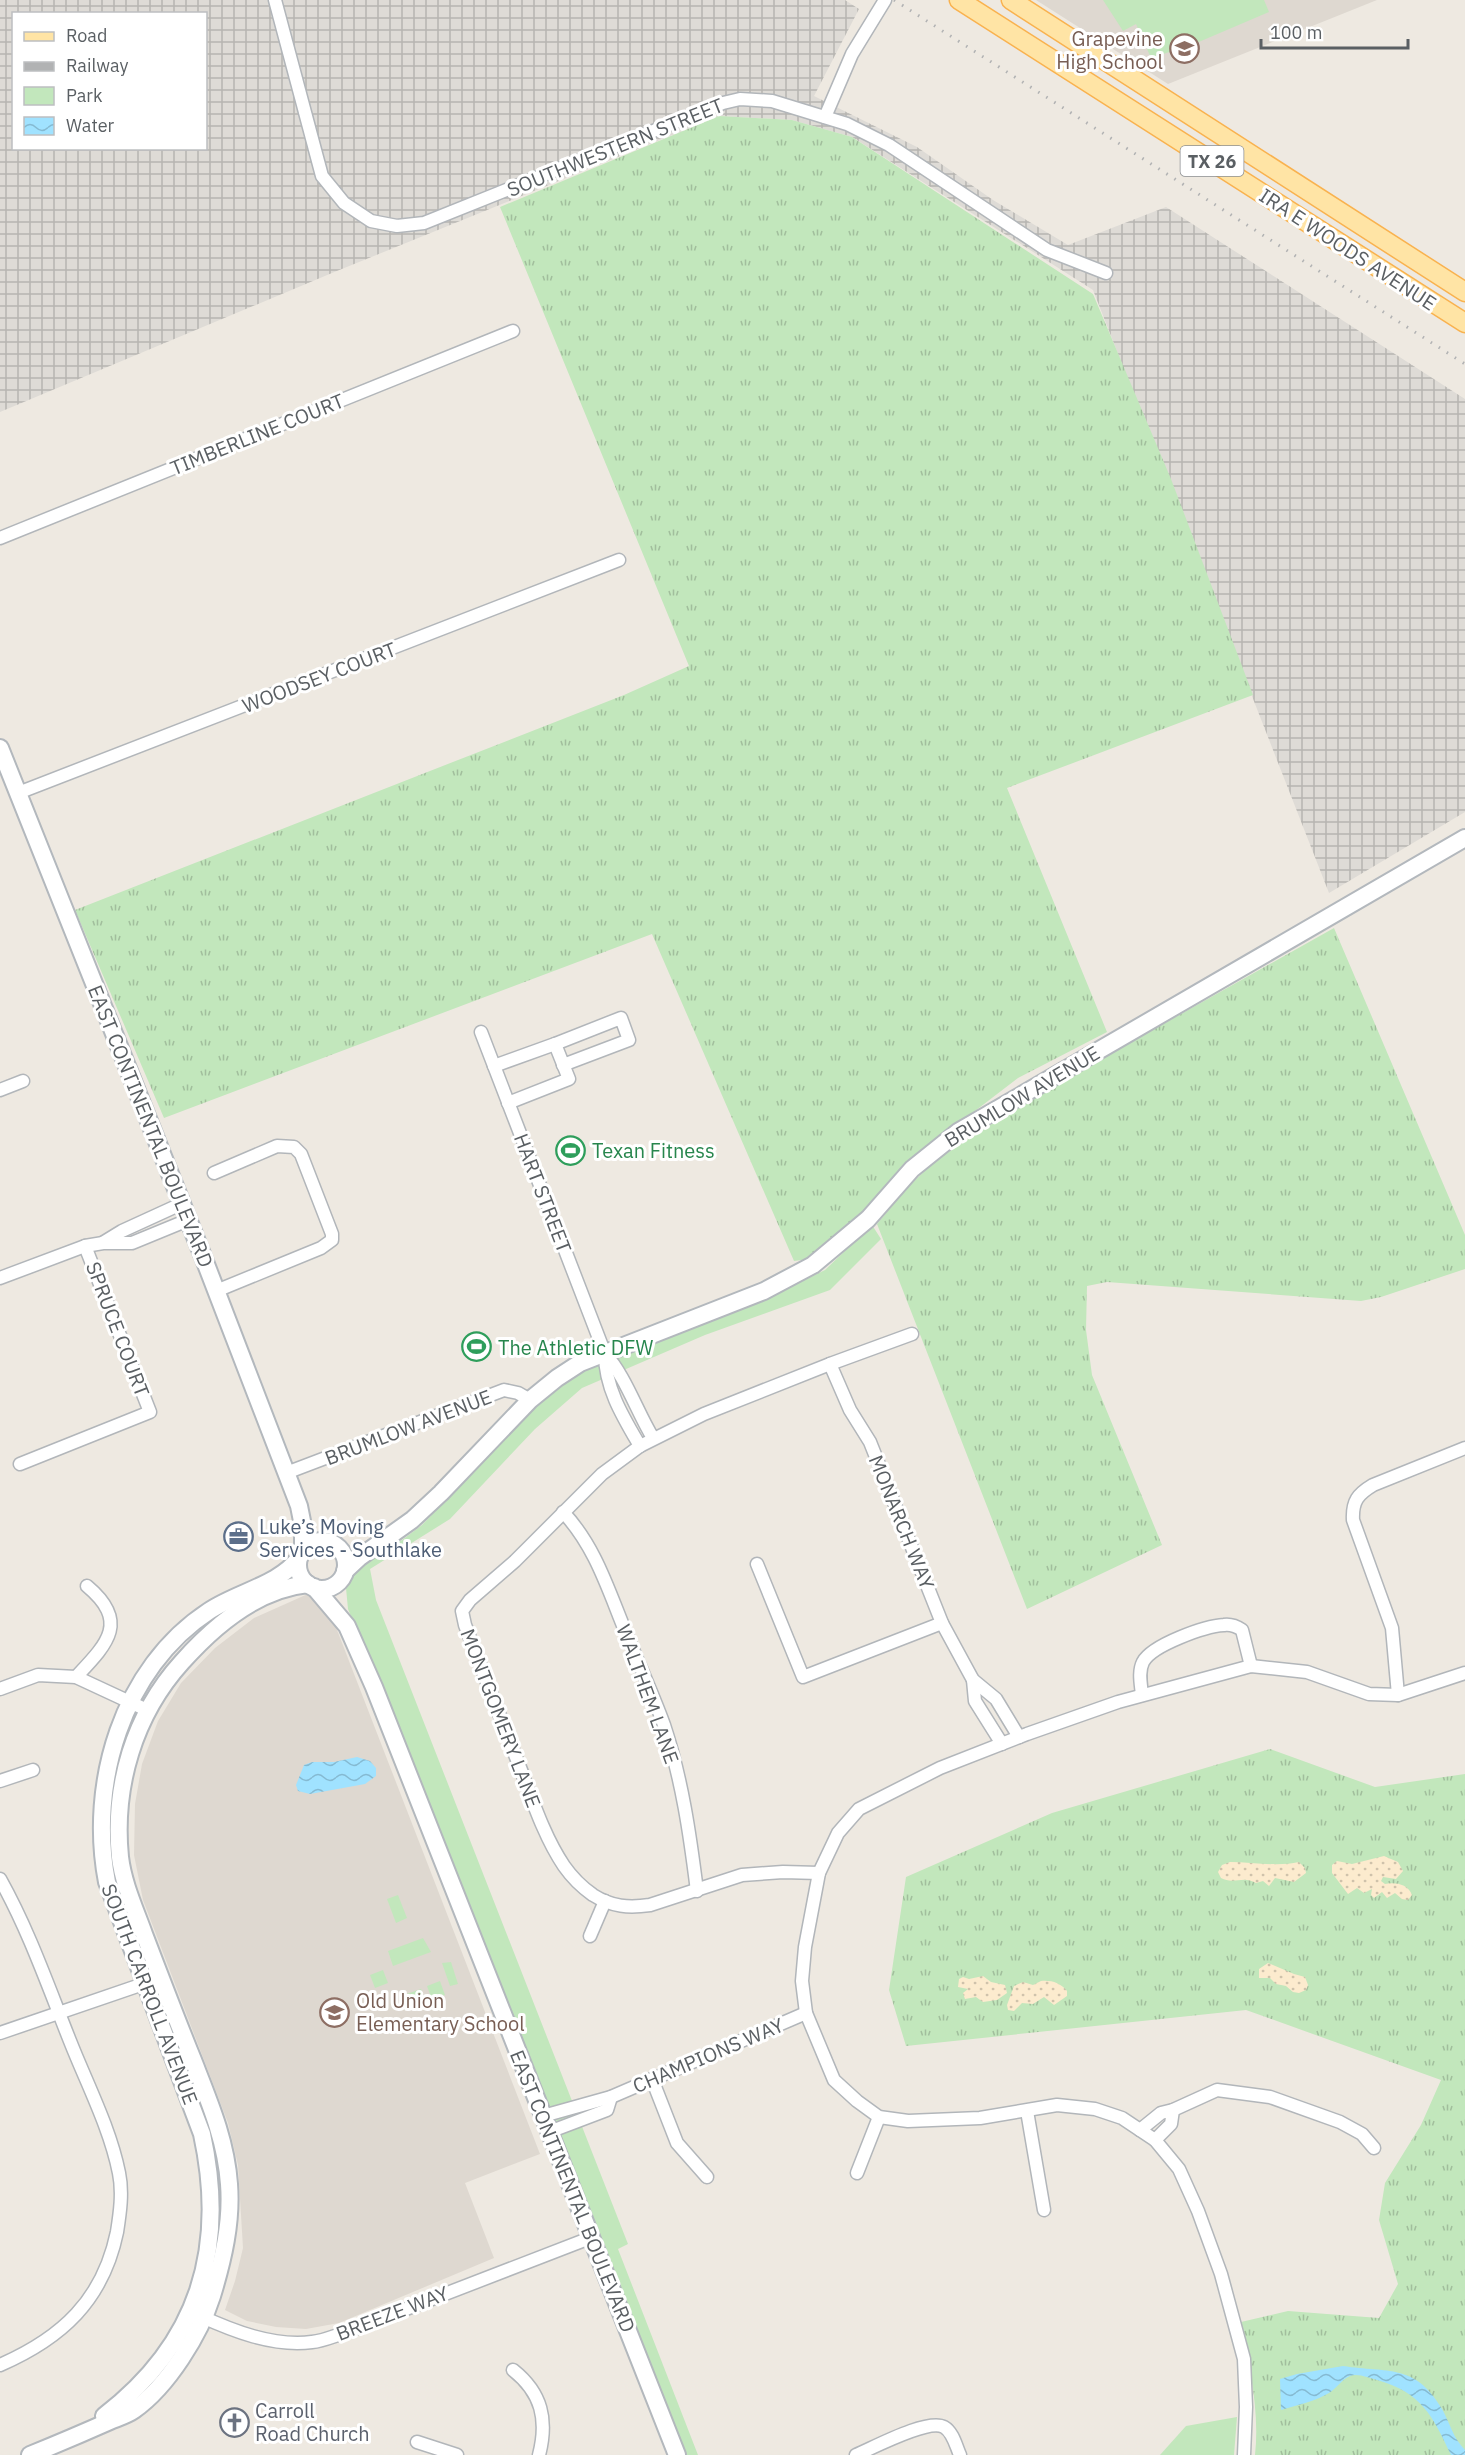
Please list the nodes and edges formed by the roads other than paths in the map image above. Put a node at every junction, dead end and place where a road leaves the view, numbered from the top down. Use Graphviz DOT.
graph roads {
  1 [pos="275,0"];
  2 [pos="885,0"];
  3 [pos="959,0"];
  4 [pos="1011,0"];
  5 [pos="825,117"];
  6 [pos="1106,273"];
  7 [pos="1465,292"];
  8 [pos="1465,323"];
  9 [pos="513,331"];
  10 [pos="0,538"];
  11 [pos="619,560"];
  12 [pos="0,748"];
  13 [pos="18,793"];
  14 [pos="1465,838"];
  15 [pos="481,1032"];
  16 [pos="555,1044"];
  17 [pos="563,1065"];
  18 [pos="494,1066"];
  19 [pos="22,1081"];
  20 [pos="0,1089"];
  21 [pos="508,1103"];
  22 [pos="214,1173"];
  23 [pos="181,1204"];
  24 [pos="188,1220"];
  25 [pos="103,1243"];
  26 [pos="85,1246"];
  27 [pos="0,1278"];
  28 [pos="216,1291"];
  29 [pos="912,1334"];
  30 [pos="605,1354"];
  31 [pos="830,1364"];
  32 [pos="530,1400"];
  33 [pos="653,1438"];
  34 [pos="640,1446"];
  35 [pos="1465,1448"];
  36 [pos="20,1464"];
  37 [pos="286,1473"];
  38 [pos="299,1506"];
  39 [pos="562,1512"];
  40 [pos="389,1536"];
  41 [pos="332,1543"];
  42 [pos="301,1555"];
  43 [pos="757,1564"];
  44 [pos="344,1574"];
  45 [pos="311,1585"];
  46 [pos="87,1586"];
  47 [pos="942,1623"];
  48 [pos="347,1626"];
  49 [pos="1251,1666"];
  50 [pos="1465,1673"];
  51 [pos="76,1677"];
  52 [pos="973,1680"];
  53 [pos="0,1689"];
  54 [pos="1142,1695"];
  55 [pos="1398,1695"];
  56 [pos="131,1702"];
  57 [pos="147,1710"];
  58 [pos="1020,1737"];
  59 [pos="1002,1744"];
  60 [pos="33,1770"];
  61 [pos="0,1781"];
  62 [pos="819,1873"];
  63 [pos="0,1879"];
  64 [pos="697,1890"];
  65 [pos="605,1901"];
  66 [pos="590,1936"];
  67 [pos="152,1981"];
  68 [pos="806,2013"];
  69 [pos="59,2014"];
  70 [pos="0,2034"];
  71 [pos="652,2079"];
  72 [pos="1173,2110"];
  73 [pos="1027,2111"];
  74 [pos="879,2117"];
  75 [pos="546,2124"];
  76 [pos="1140,2130"];
  77 [pos="1155,2140"];
  78 [pos="1374,2148"];
  79 [pos="858,2173"];
  80 [pos="707,2177"];
  81 [pos="1044,2210"];
  82 [pos="590,2238"];
  83 [pos="198,2315"];
  84 [pos="0,2365"];
  85 [pos="513,2370"];
  86 [pos="417,2442"];
  87 [pos="30,2455"];
  88 [pos="457,2455"];
  89 [pos="539,2455"];
  90 [pos="677,2455"];
  91 [pos="856,2455"];
  92 [pos="960,2455"];
  93 [pos="1244,2455"];
  1 -- 5 [label="street, SOUTHWESTERN STREET"];
  2 -- 5 [label="street"];
  3 -- 8 [label="main road, IRA E WOODS AVENUE / TX 26"];
  4 -- 7 [label="main road, IRA E WOODS AVENUE / TX 26"];
  5 -- 6 [label="street, SOUTHWESTERN STREET"];
  9 -- 10 [label="street, TIMBERLINE COURT"];
  11 -- 13 [label="street, WOODSEY COURT"];
  12 -- 13 [label="main road, EAST CONTINENTAL BOULEVARD"];
  13 -- 23 [label="main road, EAST CONTINENTAL BOULEVARD"];
  14 -- 30 [label="main road, BRUMLOW AVENUE"];
  15 -- 18 [label="street, HART STREET"];
  16 -- 17 [label="street"];
  16 -- 17 [label="street"];
  16 -- 18 [label="street"];
  17 -- 21 [label="street"];
  18 -- 21 [label="street, HART STREET"];
  19 -- 20 [label="street"];
  21 -- 30 [label="street, HART STREET"];
  22 -- 28 [label="street"];
  23 -- 24 [label="main road, EAST CONTINENTAL BOULEVARD"];
  23 -- 25 [label="street"];
  24 -- 25 [label="street"];
  24 -- 28 [label="main road, EAST CONTINENTAL BOULEVARD"];
  25 -- 26 [label="street"];
  26 -- 27 [label="street"];
  26 -- 36 [label="street, SPRUCE COURT"];
  28 -- 37 [label="main road, EAST CONTINENTAL BOULEVARD"];
  29 -- 31 [label="street, MONTGOMERY LANE"];
  30 -- 32 [label="main road, BRUMLOW AVENUE"];
  30 -- 33 [label="street"];
  30 -- 34 [label="street"];
  31 -- 33 [label="street, MONTGOMERY LANE"];
  31 -- 47 [label="street, MONARCH WAY"];
  32 -- 37 [label="street, BRUMLOW AVENUE"];
  32 -- 40 [label="main road, BRUMLOW AVENUE"];
  33 -- 34 [label="street, MONTGOMERY LANE"];
  34 -- 39 [label="street, MONTGOMERY LANE"];
  35 -- 55 [label="street"];
  37 -- 38 [label="main road, EAST CONTINENTAL BOULEVARD"];
  38 -- 41 [label="main road, EAST CONTINENTAL BOULEVARD"];
  38 -- 42 [label="main road, EAST CONTINENTAL BOULEVARD"];
  39 -- 64 [label="street, WALTHEM LANE"];
  39 -- 65 [label="street, MONTGOMERY LANE"];
  40 -- 41 [label="main road, BRUMLOW AVENUE"];
  40 -- 44 [label="main road, BRUMLOW AVENUE"];
  41 -- 42 [label="main road"];
  41 -- 44 [label="main road"];
  42 -- 45 [label="main road"];
  42 -- 56 [label="main road, SOUTH CARROLL AVENUE"];
  43 -- 47 [label="street"];
  44 -- 45 [label="main road"];
  44 -- 48 [label="main road, EAST CONTINENTAL BOULEVARD"];
  45 -- 48 [label="main road, EAST CONTINENTAL BOULEVARD"];
  45 -- 57 [label="main road, SOUTH CARROLL AVENUE"];
  46 -- 51 [label="street"];
  47 -- 52 [label="street, MONARCH WAY"];
  48 -- 75 [label="main road, EAST CONTINENTAL BOULEVARD"];
  49 -- 54 [label="street"];
  49 -- 54 [label="street"];
  49 -- 55 [label="street"];
  50 -- 55 [label="street"];
  51 -- 53 [label="street"];
  51 -- 56 [label="street"];
  52 -- 58 [label="street, MONARCH WAY"];
  52 -- 59 [label="street, MONARCH WAY"];
  54 -- 58 [label="street"];
  56 -- 57 [label="street"];
  56 -- 67 [label="main road, SOUTH CARROLL AVENUE"];
  57 -- 67 [label="main road, SOUTH CARROLL AVENUE"];
  58 -- 59 [label="street"];
  59 -- 62 [label="street"];
  60 -- 61 [label="street"];
  62 -- 64 [label="street, MONTGOMERY LANE"];
  62 -- 68 [label="street"];
  63 -- 69 [label="street"];
  64 -- 65 [label="street, MONTGOMERY LANE"];
  65 -- 66 [label="street"];
  67 -- 69 [label="street"];
  67 -- 83 [label="main road, SOUTH CARROLL AVENUE"];
  68 -- 71 [label="street, CHAMPIONS WAY"];
  68 -- 74 [label="street"];
  69 -- 70 [label="street"];
  69 -- 84 [label="street"];
  71 -- 75 [label="street, CHAMPIONS WAY"];
  71 -- 80 [label="street"];
  72 -- 76 [label="street"];
  72 -- 77 [label="street"];
  72 -- 78 [label="street"];
  73 -- 74 [label="street"];
  73 -- 76 [label="street"];
  73 -- 81 [label="street"];
  74 -- 79 [label="street"];
  75 -- 82 [label="main road, EAST CONTINENTAL BOULEVARD"];
  76 -- 77 [label="street"];
  77 -- 93 [label="street"];
  82 -- 83 [label="street, BREEZE WAY"];
  82 -- 90 [label="main road, EAST CONTINENTAL BOULEVARD"];
  83 -- 87 [label="main road, SOUTH CARROLL AVENUE"];
  85 -- 89 [label="street"];
  86 -- 88 [label="street"];
  91 -- 92 [label="street"];
}
